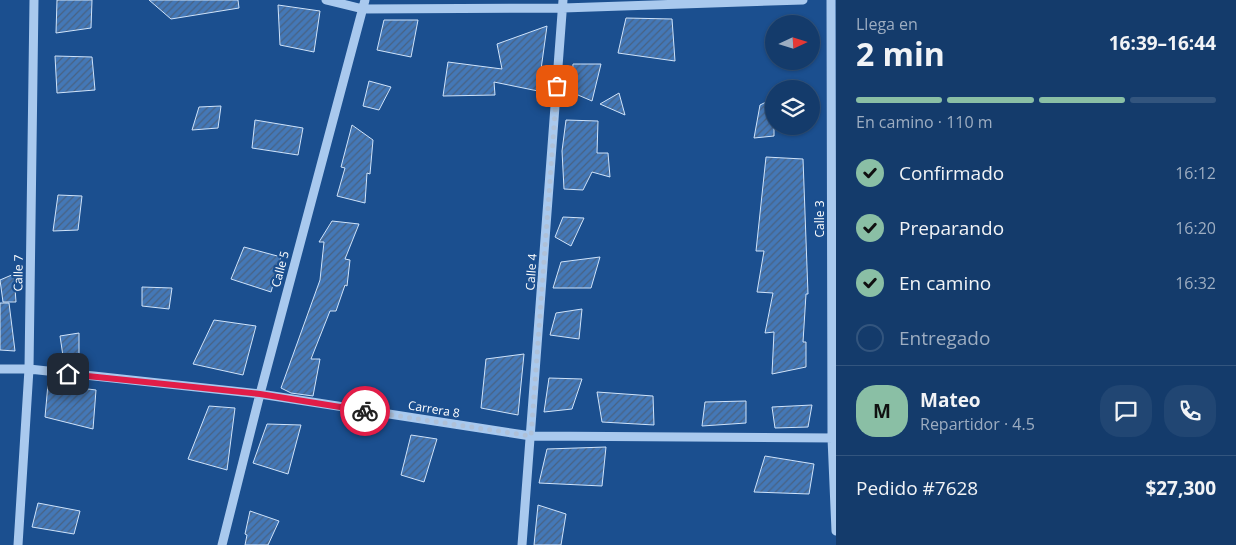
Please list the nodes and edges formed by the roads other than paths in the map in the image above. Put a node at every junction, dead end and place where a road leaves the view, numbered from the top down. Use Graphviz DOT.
graph roads {
  1 [pos="34,0"];
  2 [pos="326,0"];
  3 [pos="803,0"];
  4 [pos="831,0"];
  5 [pos="364,4"];
  6 [pos="563,4"];
  7 [pos="0,369"];
  8 [pos="29,369"];
  9 [pos="260,394"];
  10 [pos="531,436"];
  11 [pos="834,438"];
  12 [pos="836,531"];
  13 [pos="18,545"];
  14 [pos="222,545"];
  15 [pos="522,545"];
  1 -- 8 [label="street, Calle 7"];
  2 -- 5 [label="street"];
  3 -- 6 [label="street"];
  4 -- 11 [label="street, Calle 3"];
  5 -- 6 [label="street"];
  5 -- 9 [label="street, Calle 5"];
  6 -- 10 [label="street, Calle 4"];
  7 -- 8 [label="street, Carrera 8"];
  8 -- 9 [label="street, Carrera 8"];
  8 -- 13 [label="street, Calle 7"];
  9 -- 10 [label="street, Carrera 8"];
  9 -- 14 [label="street, Calle 5"];
  10 -- 11 [label="street, Carrera 8"];
  10 -- 15 [label="street, Calle 4"];
  11 -- 12 [label="street, Calle 3"];
}
